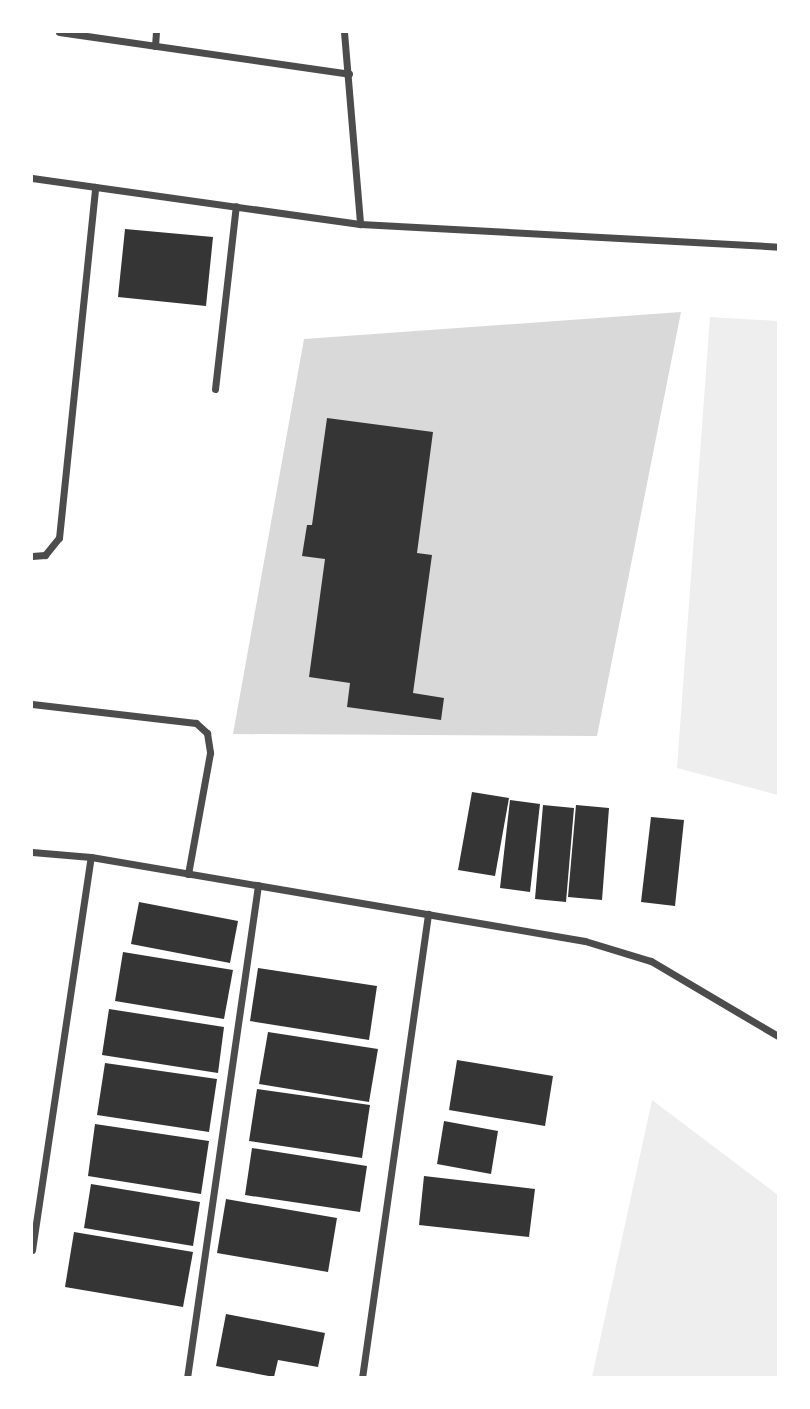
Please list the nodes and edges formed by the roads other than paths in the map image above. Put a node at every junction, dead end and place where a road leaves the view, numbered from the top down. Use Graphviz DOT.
graph roads {
  1 [pos="59,32"];
  2 [pos="156,32"];
  3 [pos="344,32"];
  4 [pos="155,46"];
  5 [pos="349,74"];
  6 [pos="32,178"];
  7 [pos="95,187"];
  8 [pos="236,206"];
  9 [pos="360,224"];
  10 [pos="779,247"];
  11 [pos="215,389"];
  12 [pos="32,556"];
  13 [pos="32,704"];
  14 [pos="32,852"];
  15 [pos="91,857"];
  16 [pos="188,874"];
  17 [pos="258,885"];
  18 [pos="428,914"];
  19 [pos="779,1036"];
  20 [pos="36,1193"];
  21 [pos="32,1250"];
  22 [pos="187,1377"];
  23 [pos="362,1377"];
  1 -- 4 [label="street"];
  2 -- 4 [label="street"];
  3 -- 5 [label="street"];
  4 -- 5 [label="street"];
  5 -- 9 [label="street"];
  6 -- 7 [label="street"];
  7 -- 8 [label="street"];
  7 -- 12 [label="street"];
  8 -- 9 [label="street"];
  8 -- 11 [label="street"];
  9 -- 10 [label="street"];
  13 -- 16 [label="street"];
  14 -- 15 [label="street"];
  15 -- 16 [label="street"];
  15 -- 20 [label="street"];
  16 -- 17 [label="street"];
  17 -- 18 [label="street"];
  17 -- 22 [label="street"];
  18 -- 19 [label="street"];
  18 -- 23 [label="street"];
  20 -- 21 [label="street"];
}
